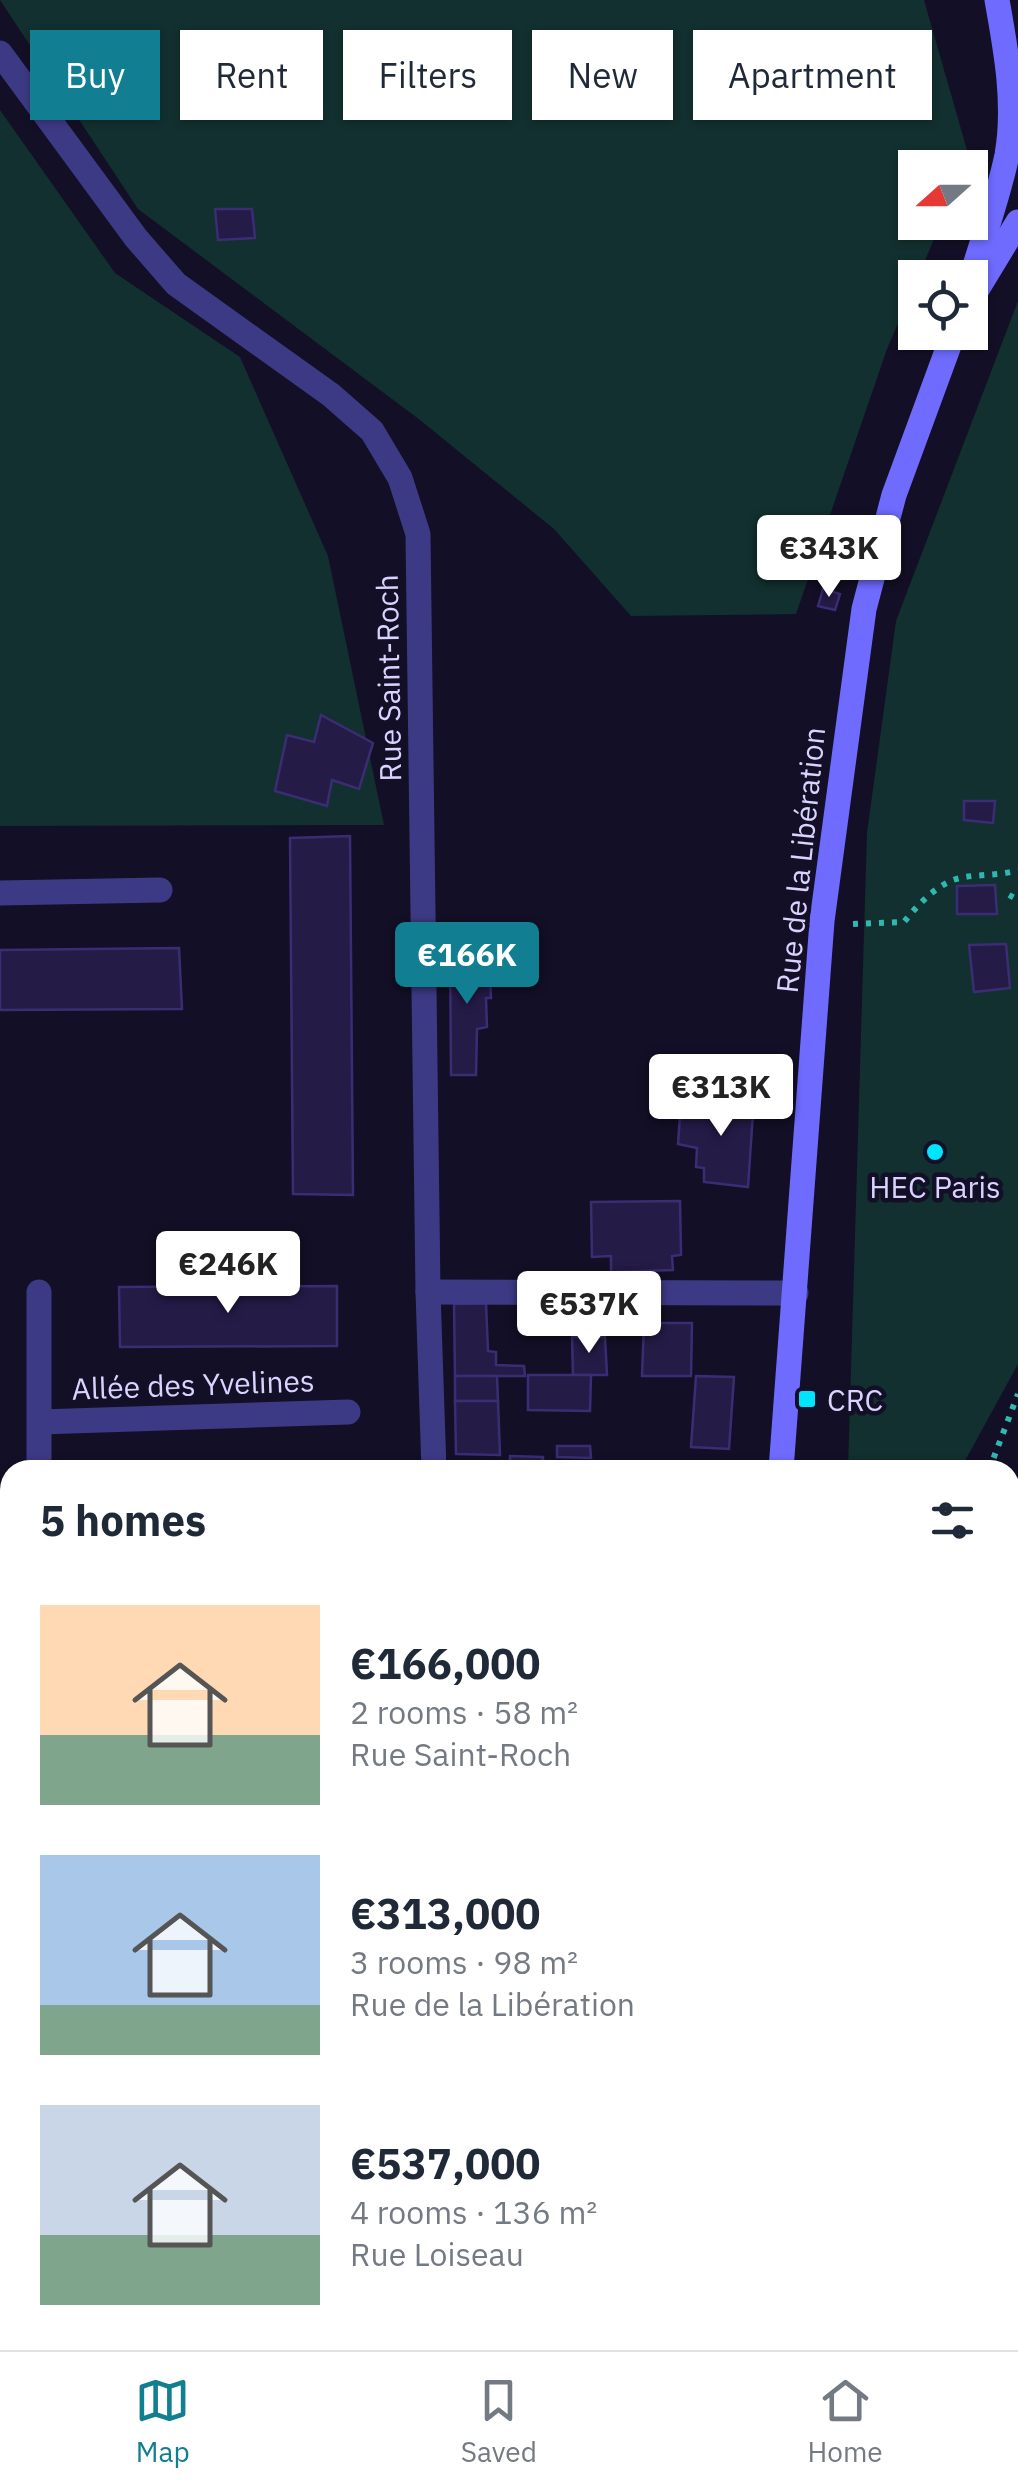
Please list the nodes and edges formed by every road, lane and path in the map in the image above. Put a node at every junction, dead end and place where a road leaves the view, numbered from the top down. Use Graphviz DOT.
graph roads {
  1 [pos="997,0"];
  2 [pos="0,53"];
  3 [pos="1018,222"];
  4 [pos="976,260"];
  5 [pos="988,271"];
  6 [pos="947,350"];
  7 [pos="1018,870"];
  8 [pos="160,890"];
  9 [pos="0,893"];
  10 [pos="1010,895"];
  11 [pos="1018,900"];
  12 [pos="822,921"];
  13 [pos="39,1292"];
  14 [pos="428,1292"];
  15 [pos="796,1293"];
  16 [pos="1018,1394"];
  17 [pos="348,1412"];
  18 [pos="40,1422"];
  19 [pos="38,1460"];
  20 [pos="434,1460"];
  21 [pos="783,1460"];
  22 [pos="993,1460"];
  1 -- 4 [label="main road"];
  2 -- 14 [label="street, Rue Saint-Roch"];
  3 -- 5 [label="main road"];
  6 -- 12 [label="main road, Rue de la Libération"];
  7 -- 12 [label="path"];
  8 -- 9 [label="street"];
  10 -- 11 [label="path"];
  12 -- 15 [label="main road, Rue de la Libération"];
  13 -- 18 [label="street, Allée des Yvelines"];
  14 -- 15 [label="street"];
  14 -- 20 [label="street, Rue Saint-Roch"];
  15 -- 21 [label="main road, Rue de la Libération"];
  16 -- 22 [label="path"];
  17 -- 18 [label="street, Allée des Yvelines"];
  18 -- 19 [label="street, Allée des Yvelines"];
}
